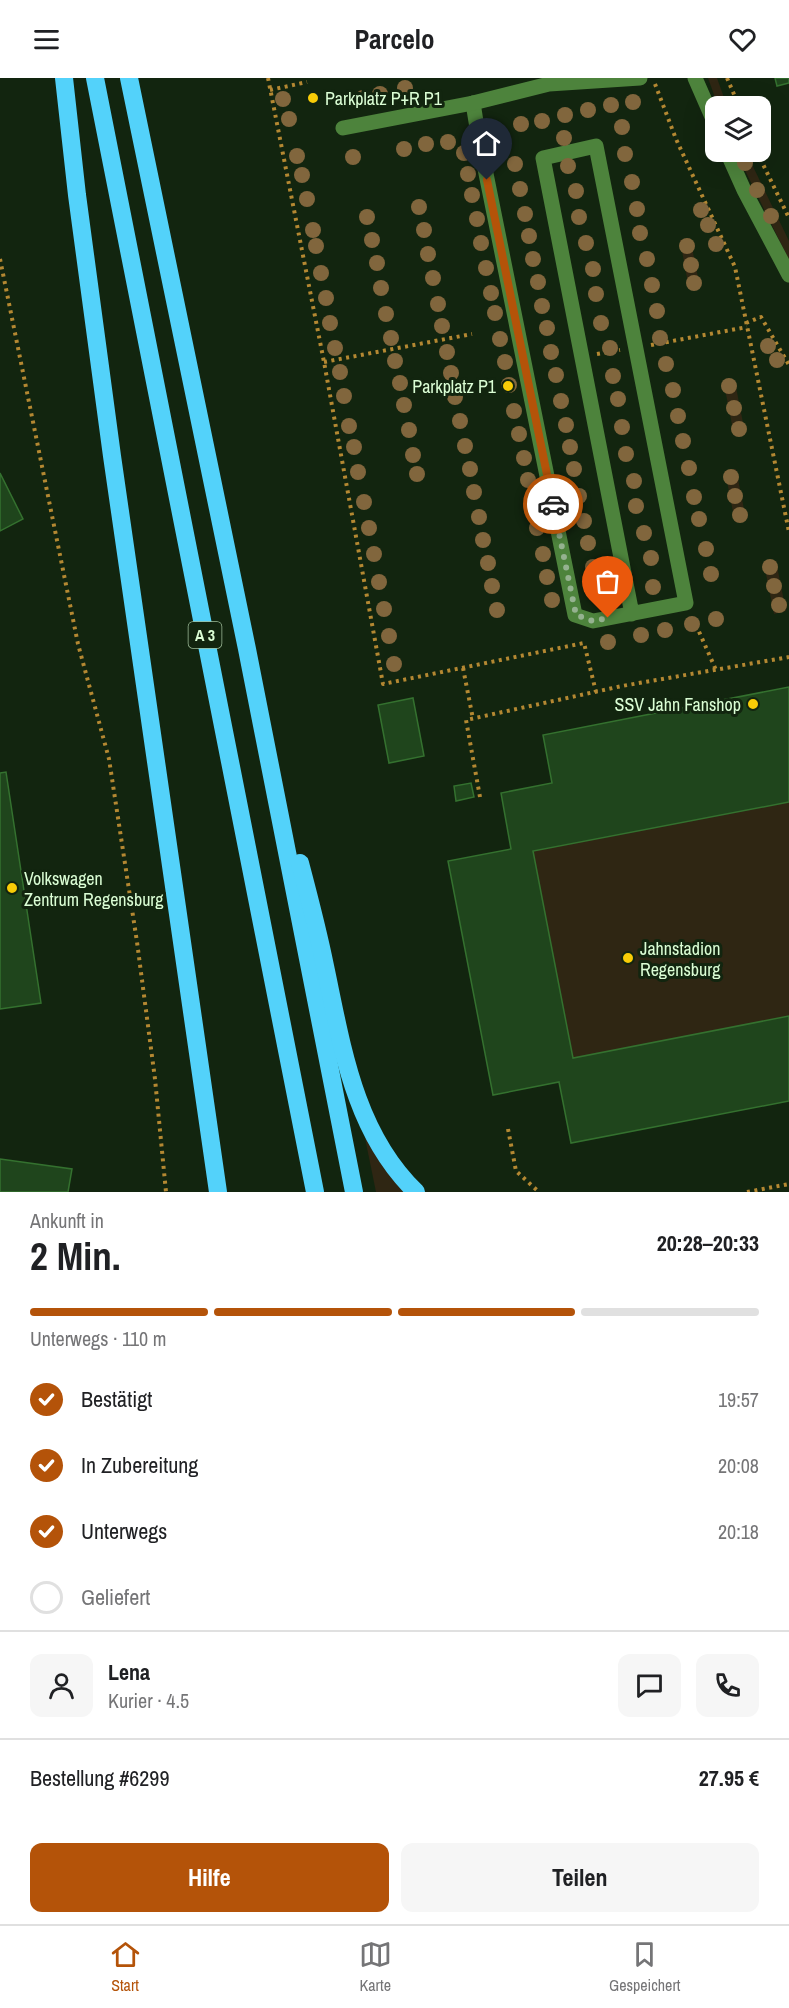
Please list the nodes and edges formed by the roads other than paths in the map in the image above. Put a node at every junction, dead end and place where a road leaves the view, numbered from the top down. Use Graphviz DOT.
graph roads {
  1 [pos="64,78"];
  2 [pos="94,78"];
  3 [pos="129,78"];
  4 [pos="640,78"];
  5 [pos="695,78"];
  6 [pos="556,81"];
  7 [pos="705,101"];
  8 [pos="473,103"];
  9 [pos="344,128"];
  10 [pos="731,162"];
  11 [pos="789,275"];
  12 [pos="632,614"];
  13 [pos="247,649"];
  14 [pos="218,1192"];
  15 [pos="315,1192"];
  16 [pos="354,1192"];
  17 [pos="416,1192"];
  1 -- 14 [label="highway"];
  2 -- 15 [label="highway, A 3"];
  3 -- 13 [label="highway, A 3"];
  4 -- 6 [label="street"];
  5 -- 7 [label="street"];
  6 -- 8 [label="street"];
  8 -- 9 [label="street"];
  8 -- 12 [label="street"];
  10 -- 11 [label="street"];
  12 -- 12 [label="street"];
  13 -- 16 [label="highway, A 3"];
  13 -- 17 [label="highway, A 3"];
}
